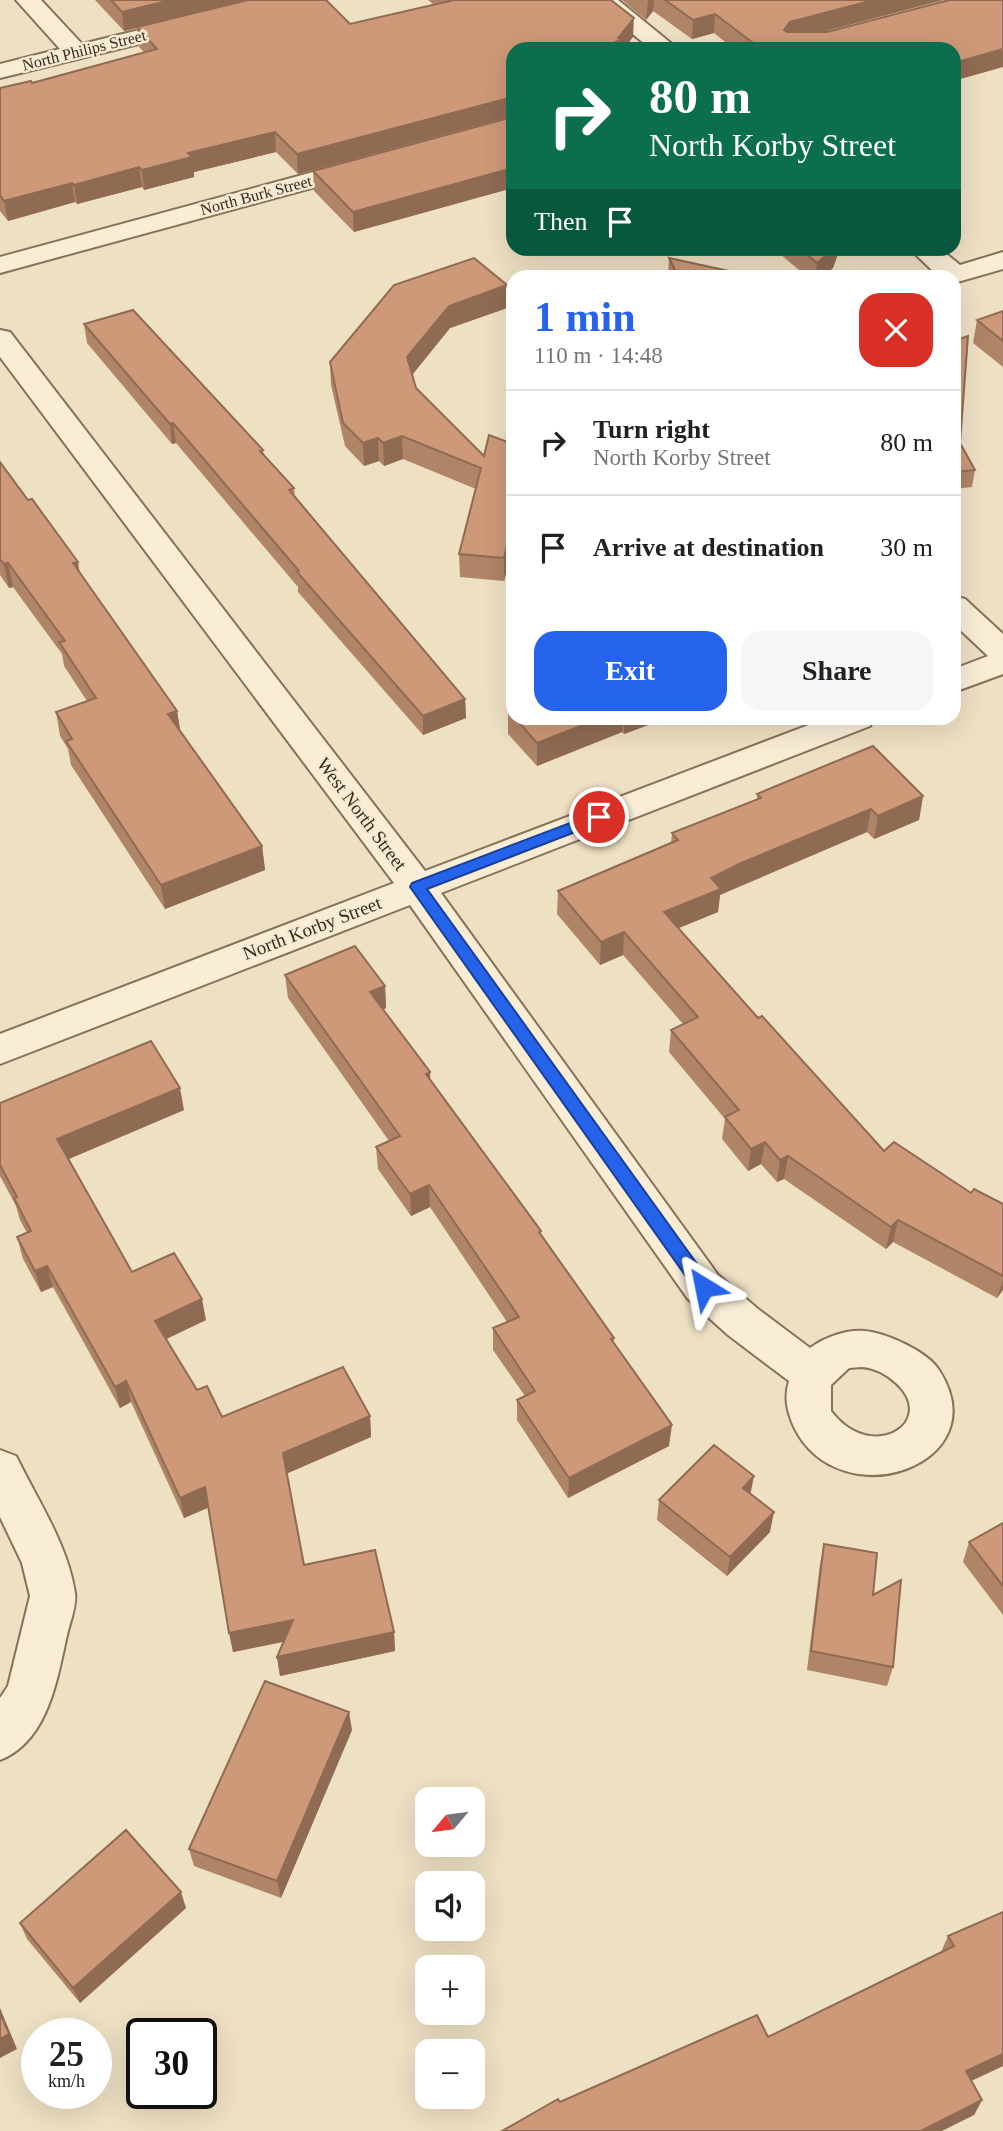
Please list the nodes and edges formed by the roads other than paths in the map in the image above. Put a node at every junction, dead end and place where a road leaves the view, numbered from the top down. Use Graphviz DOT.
graph roads {
  1 [pos="28,0"];
  2 [pos="290,0"];
  3 [pos="603,0"];
  4 [pos="657,42"];
  5 [pos="76,52"];
  6 [pos="0,71"];
  7 [pos="391,159"];
  8 [pos="931,256"];
  9 [pos="1003,260"];
  10 [pos="0,265"];
  11 [pos="947,270"];
  12 [pos="961,274"];
  13 [pos="0,338"];
  14 [pos="961,613"];
  15 [pos="1003,652"];
  16 [pos="1003,662"];
  17 [pos="961,678"];
  18 [pos="840,725"];
  19 [pos="417,887"];
  20 [pos="0,1049"];
  21 [pos="813,1374"];
  22 [pos="0,1470"];
  23 [pos="0,1737"];
  1 -- 5 [label="street"];
  2 -- 5 [label="street, North Philips Street"];
  3 -- 4 [label="street"];
  5 -- 6 [label="street, North Philips Street"];
  7 -- 10 [label="street, North Burk Street"];
  8 -- 11 [label="street"];
  9 -- 12 [label="street"];
  13 -- 19 [label="street, West North Street"];
  14 -- 15 [label="street"];
  16 -- 17 [label="street"];
  18 -- 19 [label="street, North Korby Street"];
  19 -- 20 [label="street, North Korby Street"];
  19 -- 21 [label="street, West North Street"];
  22 -- 23 [label="street"];
}
